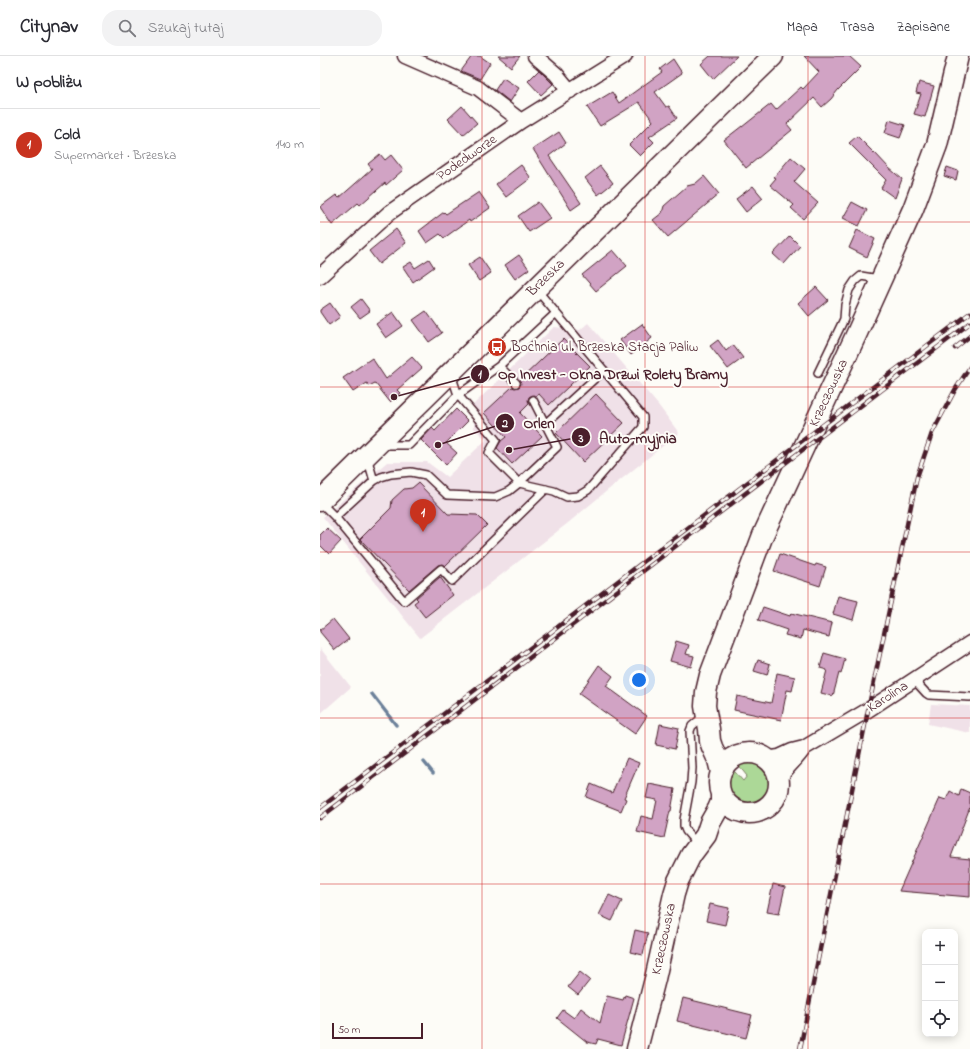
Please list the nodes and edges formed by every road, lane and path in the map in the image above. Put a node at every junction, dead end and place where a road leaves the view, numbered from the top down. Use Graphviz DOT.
graph roads {
  1 [pos="405,56"];
  2 [pos="535,56"];
  3 [pos="626,56"];
  4 [pos="773,56"];
  5 [pos="958,56"];
  6 [pos="570,90"];
  7 [pos="521,121"];
  8 [pos="320,276"];
  9 [pos="881,280"];
  10 [pos="536,289"];
  11 [pos="556,313"];
  12 [pos="499,366"];
  13 [pos="604,370"];
  14 [pos="451,373"];
  15 [pos="818,373"];
  16 [pos="516,383"];
  17 [pos="458,395"];
  18 [pos="533,400"];
  19 [pos="545,424"];
  20 [pos="372,450"];
  21 [pos="374,481"];
  22 [pos="519,483"];
  23 [pos="546,490"];
  24 [pos="320,501"];
  25 [pos="335,518"];
  26 [pos="970,643"];
  27 [pos="914,680"];
  28 [pos="970,697"];
  29 [pos="708,721"];
  30 [pos="804,748"];
  31 [pos="741,754"];
  32 [pos="767,759"];
  33 [pos="721,772"];
  34 [pos="779,780"];
  35 [pos="721,796"];
  36 [pos="739,812"];
  37 [pos="702,840"];
  38 [pos="637,1049"];
  1 -- 7 [label="street"];
  2 -- 6 [label="street"];
  3 -- 6 [label="street, Podedworze"];
  4 -- 10 [label="main road, Brzeska"];
  5 -- 9 [label="main road, Krzeczowska"];
  6 -- 7 [label="street, Podedworze"];
  7 -- 8 [label="street, Podedworze"];
  9 -- 15 [label="lane"];
  9 -- 29 [label="main road, Krzeczowska"];
  10 -- 11 [label="lane"];
  10 -- 14 [label="main road, Brzeska"];
  11 -- 12 [label="lane"];
  11 -- 13 [label="lane"];
  12 -- 16 [label="lane"];
  12 -- 17 [label="lane"];
  13 -- 19 [label="lane"];
  13 -- 23 [label="lane"];
  14 -- 17 [label="lane"];
  14 -- 20 [label="main road, Brzeska"];
  17 -- 20 [label="lane"];
  17 -- 22 [label="lane"];
  18 -- 19 [label="lane"];
  19 -- 22 [label="lane"];
  20 -- 21 [label="lane"];
  20 -- 24 [label="main road, Brzeska"];
  21 -- 22 [label="lane"];
  21 -- 25 [label="lane"];
  22 -- 23 [label="lane"];
  23 -- 25 [label="lane"];
  24 -- 25 [label="lane"];
  26 -- 27 [label="street, Karolina"];
  27 -- 28 [label="lane"];
  27 -- 30 [label="street, Karolina"];
  29 -- 31 [label="main road"];
  29 -- 33 [label="main road, Krzeczowska"];
  29 -- 37 [label="lane"];
  30 -- 32 [label="street, Karolina"];
  30 -- 34 [label="street, Karolina"];
  31 -- 32 [label="main road"];
  31 -- 33 [label="main road"];
  32 -- 34 [label="main road"];
  33 -- 35 [label="main road"];
  34 -- 36 [label="main road"];
  35 -- 36 [label="main road"];
  35 -- 37 [label="main road, Krzeczowska"];
  36 -- 37 [label="main road, Krzeczowska"];
  37 -- 38 [label="main road, Krzeczowska"];
}
